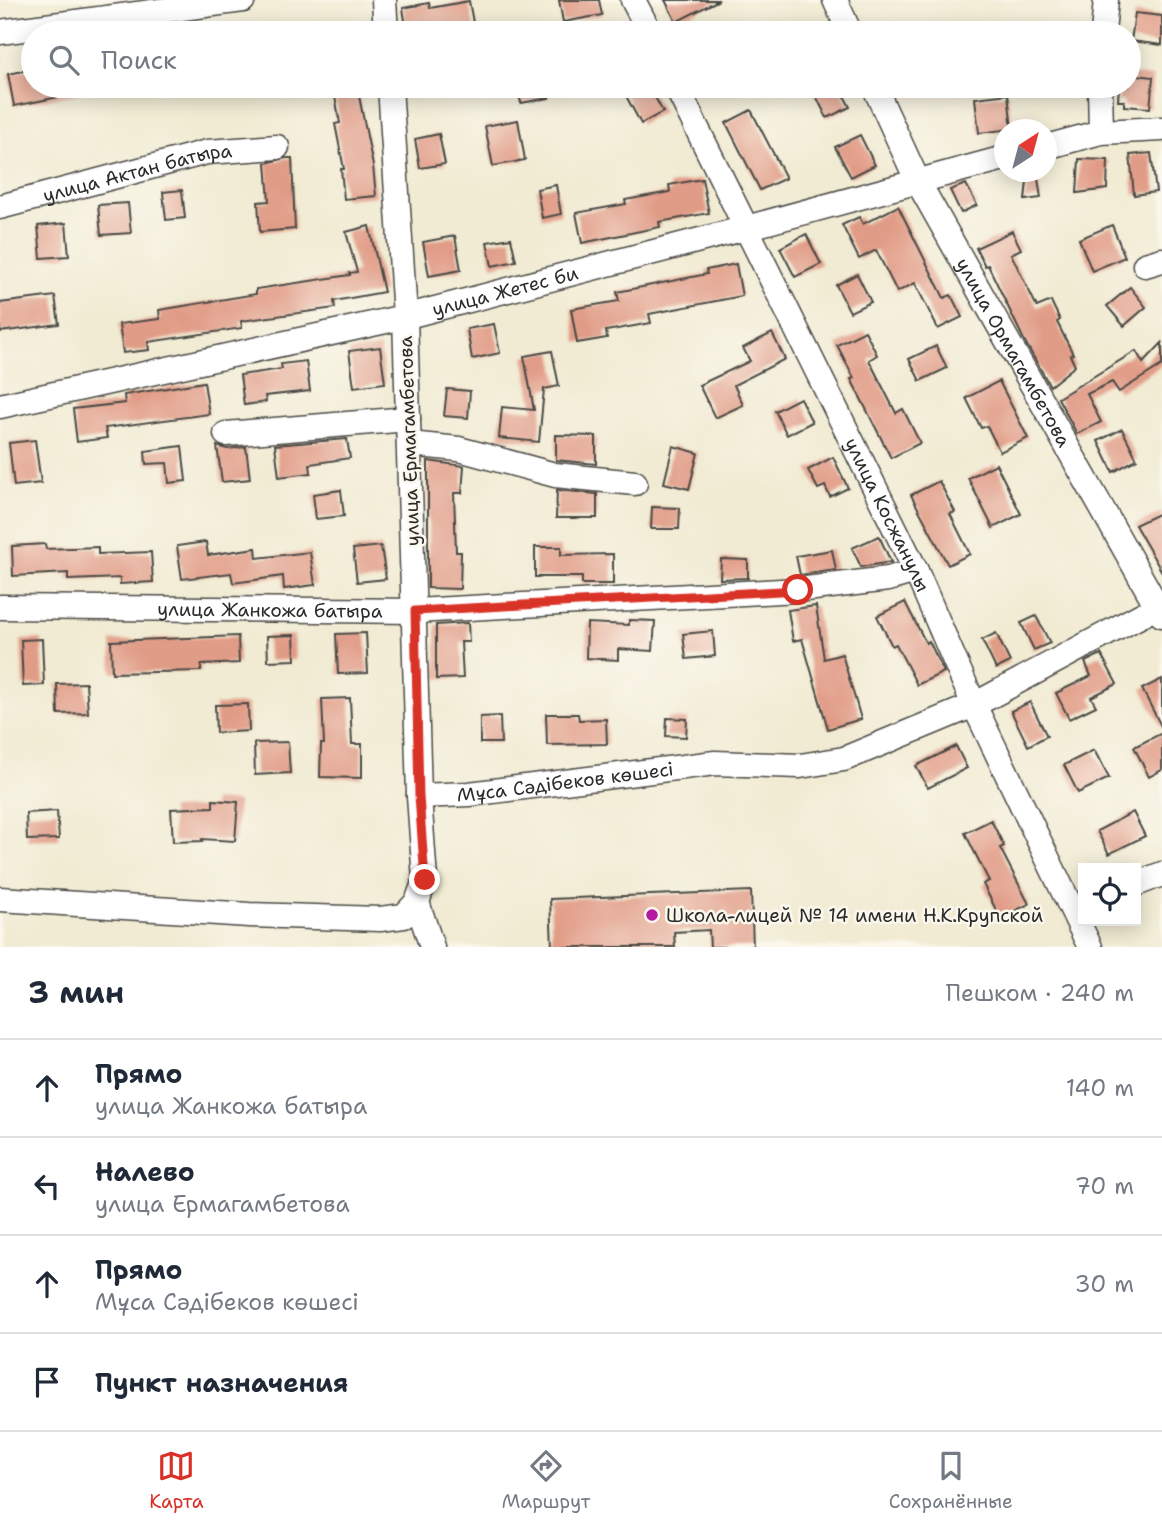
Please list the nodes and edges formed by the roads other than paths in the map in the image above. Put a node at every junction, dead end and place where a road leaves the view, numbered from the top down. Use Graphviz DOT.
graph roads {
  1 [pos="243,0"];
  2 [pos="384,0"];
  3 [pos="633,0"];
  4 [pos="835,0"];
  5 [pos="1106,0"];
  6 [pos="84,21"];
  7 [pos="385,21"];
  8 [pos="644,21"];
  9 [pos="845,21"];
  10 [pos="1104,21"];
  11 [pos="21,29"];
  12 [pos="0,32"];
  13 [pos="391,98"];
  14 [pos="682,98"];
  15 [pos="880,98"];
  16 [pos="1100,98"];
  17 [pos="1101,132"];
  18 [pos="1161,137"];
  19 [pos="1057,144"];
  20 [pos="277,147"];
  21 [pos="994,161"];
  22 [pos="918,182"];
  23 [pos="0,207"];
  24 [pos="746,228"];
  25 [pos="405,316"];
  26 [pos="0,407"];
  27 [pos="408,419"];
  28 [pos="226,434"];
  29 [pos="409,444"];
  30 [pos="635,483"];
  31 [pos="916,571"];
  32 [pos="0,607"];
  33 [pos="1160,609"];
  34 [pos="415,611"];
  35 [pos="974,705"];
  36 [pos="419,796"];
  37 [pos="1162,874"];
  38 [pos="1141,882"];
  39 [pos="0,900"];
  40 [pos="417,902"];
  41 [pos="1078,906"];
  42 [pos="1084,926"];
  43 [pos="432,947"];
  44 [pos="1090,947"];
  1 -- 6 [label="street"];
  2 -- 7 [label="street"];
  3 -- 8 [label="street"];
  4 -- 9 [label="street"];
  5 -- 10 [label="street"];
  11 -- 12 [label="street"];
  13 -- 25 [label="street, улица Ермагамбетова"];
  14 -- 24 [label="street, улица Косжанулы"];
  15 -- 22 [label="street, улица Ормагамбетова"];
  16 -- 17 [label="street"];
  17 -- 18 [label="street"];
  17 -- 19 [label="street"];
  20 -- 23 [label="street, улица Актан батыра"];
  21 -- 22 [label="street, улица Жетес би"];
  22 -- 24 [label="street, улица Жетес би"];
  22 -- 33 [label="street, улица Ормагамбетова"];
  24 -- 25 [label="street, улица Жетес би"];
  24 -- 31 [label="street, улица Косжанулы"];
  25 -- 26 [label="street, улица Жетес би"];
  25 -- 27 [label="street, улица Ермагамбетова"];
  27 -- 28 [label="street"];
  27 -- 29 [label="street, улица Ермагамбетова"];
  29 -- 30 [label="street"];
  29 -- 34 [label="street, улица Ермагамбетова"];
  31 -- 34 [label="street, улица Жанкожа батыра"];
  31 -- 35 [label="street, улица Косжанулы"];
  32 -- 34 [label="street, улица Жанкожа батыра"];
  33 -- 35 [label="street, Мұса Сәдібеков көшесі"];
  34 -- 36 [label="street, улица Ермагамбетова"];
  35 -- 36 [label="street, Мұса Сәдібеков көшесі"];
  35 -- 41 [label="street, улица Косжанулы"];
  36 -- 40 [label="street"];
  37 -- 38 [label="street"];
  39 -- 40 [label="street"];
  40 -- 43 [label="street"];
  42 -- 44 [label="street, улица Косжанулы"];
}
